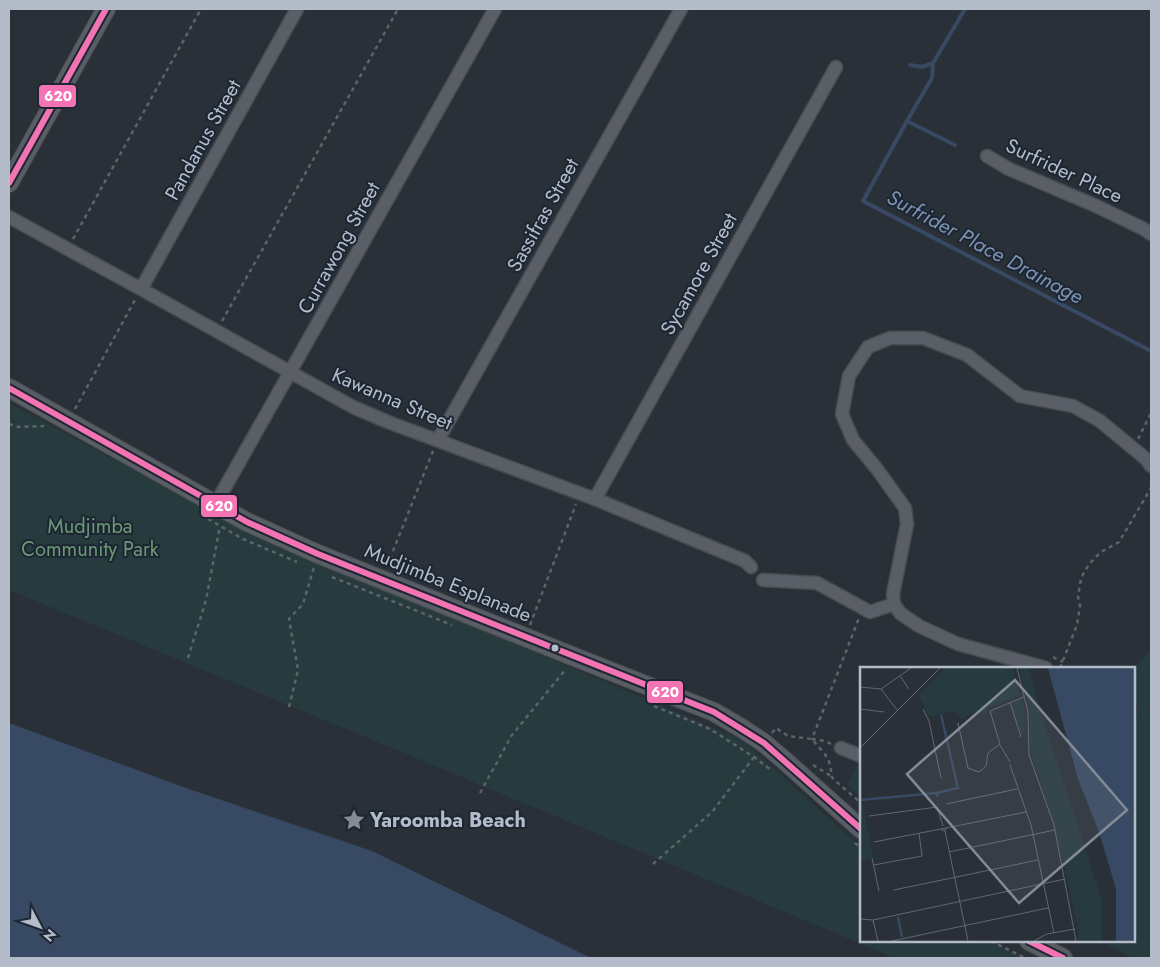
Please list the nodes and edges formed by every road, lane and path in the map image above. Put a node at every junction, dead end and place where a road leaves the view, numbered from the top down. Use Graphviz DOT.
graph roads {
  1 [pos="106,9"];
  2 [pos="201,9"];
  3 [pos="297,9"];
  4 [pos="398,9"];
  5 [pos="495,9"];
  6 [pos="681,9"];
  7 [pos="836,67"];
  8 [pos="987,156"];
  9 [pos="9,183"];
  10 [pos="9,217"];
  11 [pos="1151,234"];
  12 [pos="68,249"];
  13 [pos="141,289"];
  14 [pos="217,331"];
  15 [pos="290,372"];
  16 [pos="9,388"];
  17 [pos="75,409"];
  18 [pos="1151,413"];
  19 [pos="438,440"];
  20 [pos="1146,458"];
  21 [pos="1151,488"];
  22 [pos="580,493"];
  23 [pos="595,499"];
  24 [pos="220,508"];
  25 [pos="318,554"];
  26 [pos="751,567"];
  27 [pos="382,580"];
  28 [pos="763,580"];
  29 [pos="894,604"];
  30 [pos="859,617"];
  31 [pos="525,637"];
  32 [pos="572,656"];
  33 [pos="188,658"];
  34 [pos="1042,667"];
  35 [pos="1060,667"];
  36 [pos="289,707"];
  37 [pos="768,739"];
  38 [pos="812,740"];
  39 [pos="841,748"];
  40 [pos="860,756"];
  41 [pos="480,793"];
  42 [pos="860,802"];
  43 [pos="860,828"];
  44 [pos="654,864"];
  45 [pos="993,942"];
  46 [pos="1034,942"];
  47 [pos="1025,958"];
  48 [pos="1063,958"];
  1 -- 9 [label="street"];
  2 -- 12 [label="path"];
  3 -- 13 [label="street, Pandanus Street"];
  4 -- 14 [label="path"];
  5 -- 15 [label="street, Currawong Street"];
  6 -- 19 [label="street, Sassifras Street"];
  7 -- 23 [label="street, Sycamore Street"];
  8 -- 11 [label="street, Surfrider Place"];
  10 -- 12 [label="street, Kawanna Street"];
  12 -- 13 [label="street, Kawanna Street"];
  13 -- 14 [label="street, Kawanna Street"];
  13 -- 17 [label="path"];
  14 -- 15 [label="street, Kawanna Street"];
  15 -- 19 [label="street, Kawanna Street"];
  15 -- 24 [label="street, Currawong Street"];
  16 -- 24 [label="street, Mudjimba Esplanade"];
  18 -- 20 [label="path"];
  19 -- 22 [label="street, Kawanna Street"];
  19 -- 27 [label="path"];
  20 -- 29 [label="street"];
  21 -- 35 [label="path"];
  22 -- 23 [label="street, Kawanna Street"];
  22 -- 31 [label="path"];
  23 -- 26 [label="street, Kawanna Street"];
  24 -- 25 [label="street, Mudjimba Esplanade"];
  24 -- 33 [label="path"];
  25 -- 27 [label="street, Mudjimba Esplanade"];
  25 -- 36 [label="path"];
  27 -- 31 [label="street, Mudjimba Esplanade"];
  28 -- 29 [label="street"];
  29 -- 34 [label="street"];
  30 -- 38 [label="path"];
  31 -- 32 [label="street, Mudjimba Esplanade"];
  32 -- 37 [label="street, Mudjimba Esplanade"];
  32 -- 41 [label="path"];
  37 -- 38 [label="path"];
  37 -- 43 [label="street, Mudjimba Esplanade"];
  37 -- 44 [label="path"];
  38 -- 39 [label="path"];
  38 -- 42 [label="path"];
  39 -- 40 [label="street"];
  45 -- 47 [label="path"];
  46 -- 48 [label="street"];
}
